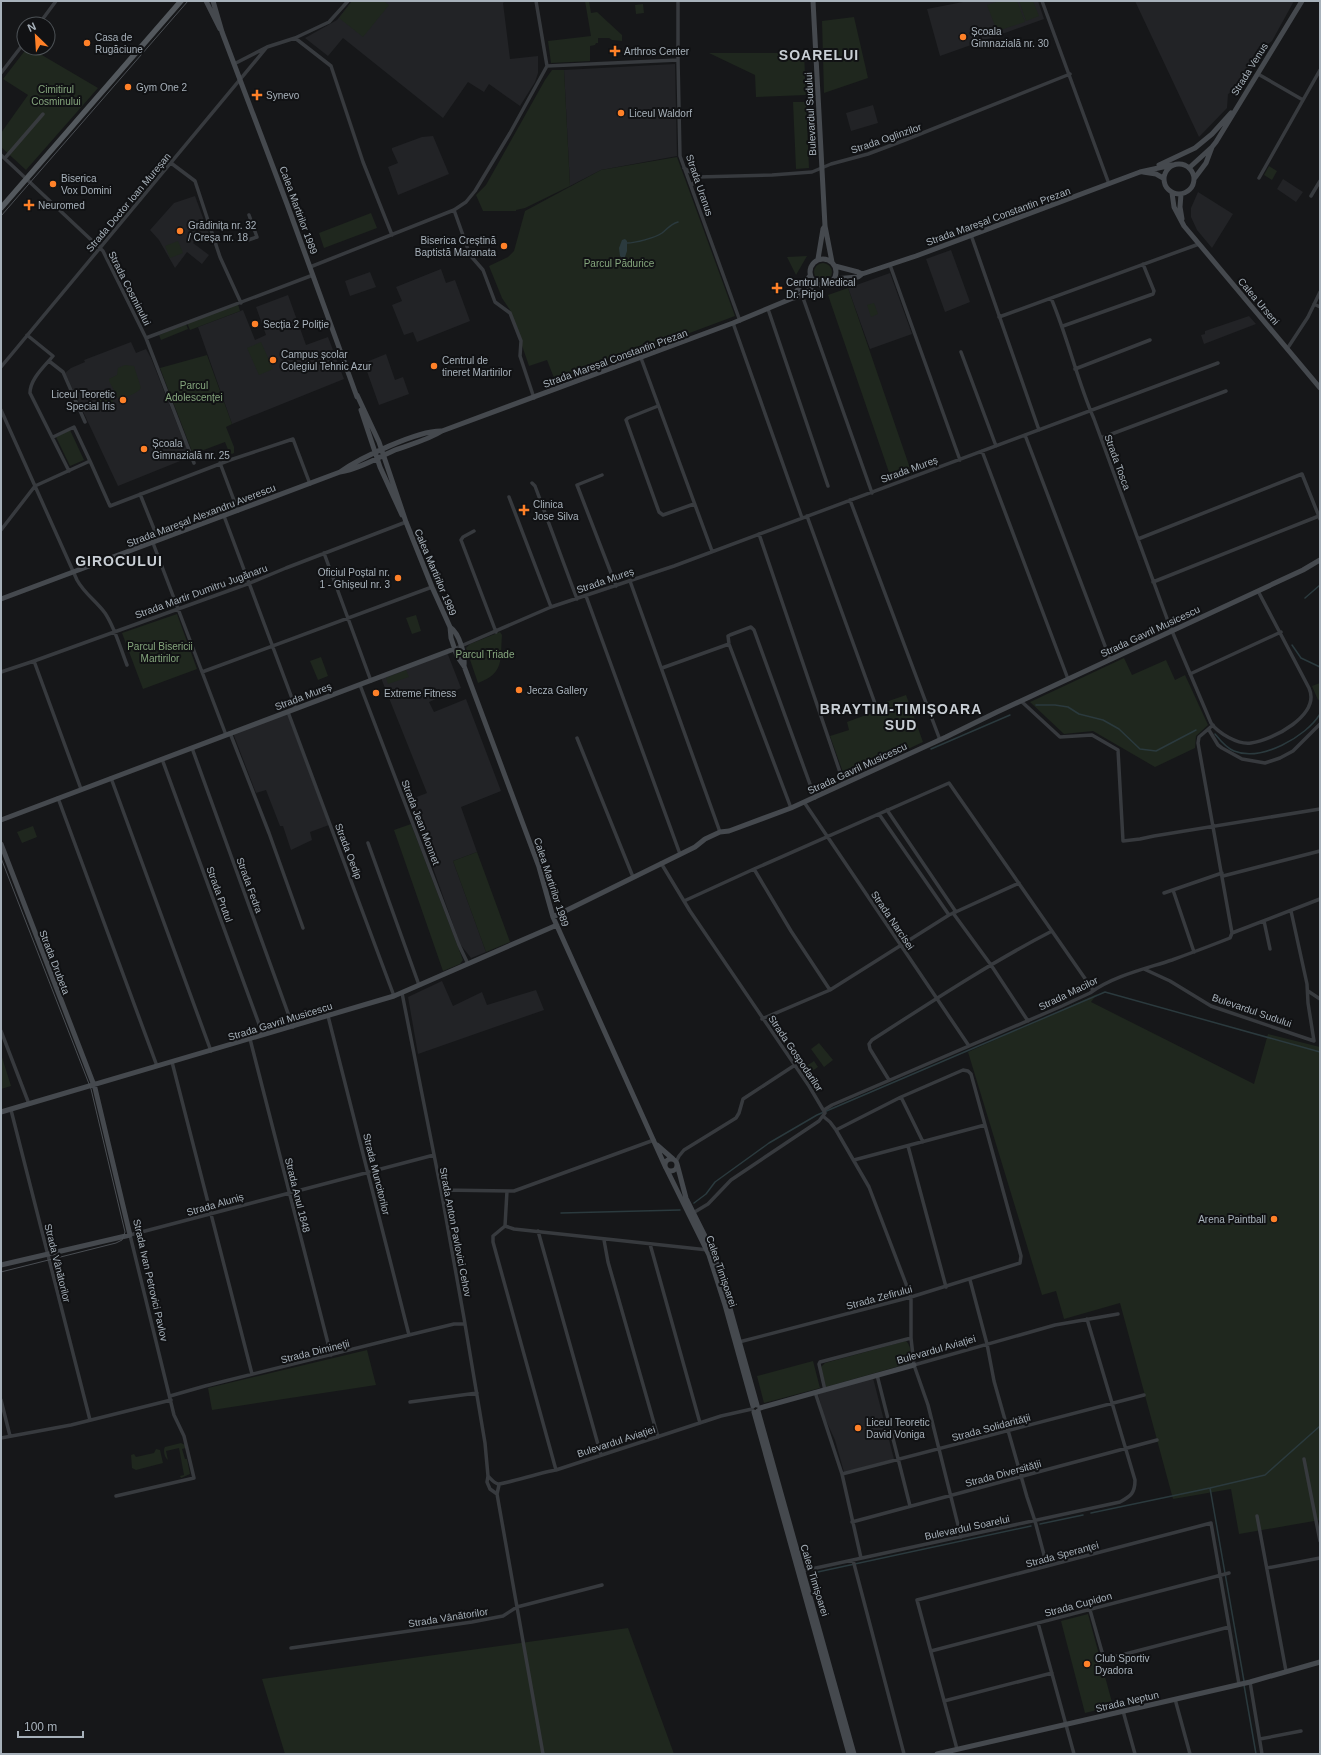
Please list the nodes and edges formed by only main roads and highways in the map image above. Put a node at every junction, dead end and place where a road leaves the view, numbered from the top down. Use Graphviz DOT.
graph roads {
  1 [pos="181,1"];
  2 [pos="206,1"];
  3 [pos="213,1"];
  4 [pos="813,1"];
  5 [pos="1302,1"];
  6 [pos="222,32"];
  7 [pos="1237,106"];
  8 [pos="1212,147"];
  9 [pos="1172,165"];
  10 [pos="1189,168"];
  11 [pos="1142,172"];
  12 [pos="1163,178"];
  13 [pos="1194,179"];
  14 [pos="1172,193"];
  15 [pos="1181,194"];
  16 [pos="1,208"];
  17 [pos="825,226"];
  18 [pos="1184,226"];
  19 [pos="818,259"];
  20 [pos="833,264"];
  21 [pos="862,274"];
  22 [pos="810,276"];
  23 [pos="834,279"];
  24 [pos="817,284"];
  25 [pos="793,298"];
  26 [pos="1320,388"];
  27 [pos="356,395"];
  28 [pos="383,453"];
  29 [pos="376,456"];
  30 [pos="406,522"];
  31 [pos="1320,560"];
  32 [pos="1,599"];
  33 [pos="450,627"];
  34 [pos="454,650"];
  35 [pos="464,666"];
  36 [pos="1,820"];
  37 [pos="1,844"];
  38 [pos="553,916"];
  39 [pos="557,926"];
  40 [pos="94,1085"];
  41 [pos="1,1112"];
  42 [pos="654,1141"];
  43 [pos="675,1162"];
  44 [pos="665,1167"];
  45 [pos="691,1214"];
  46 [pos="130,1235"];
  47 [pos="1,1265"];
  48 [pos="914,1365"];
  49 [pos="756,1408"];
  50 [pos="1320,1662"];
  51 [pos="849,1754"];
  52 [pos="854,1754"];
  53 [pos="937,1754"];
  1 -- 16 [label="main road"];
  2 -- 6 [label="main road, Calea Martirilor 1989"];
  3 -- 6 [label="main road, Calea Martirilor 1989"];
  4 -- 17 [label="main road, Bulevardul Sudului"];
  5 -- 7 [label="main road, Strada Venus"];
  6 -- 27 [label="main road, Calea Martirilor 1989"];
  7 -- 8 [label="main road, Strada Venus"];
  7 -- 11 [label="main road"];
  8 -- 10 [label="main road, Strada Venus"];
  8 -- 13 [label="main road, Strada Venus"];
  9 -- 10 [label="main road"];
  9 -- 11 [label="main road, Strada Mareșal Constantin Prezan"];
  9 -- 12 [label="main road"];
  10 -- 13 [label="main road"];
  11 -- 12 [label="main road"];
  11 -- 21 [label="main road, Strada Mareșal Constantin Prezan"];
  12 -- 14 [label="main road"];
  13 -- 15 [label="main road"];
  14 -- 15 [label="main road"];
  14 -- 18 [label="main road, Calea Urseni"];
  15 -- 18 [label="main road, Calea Urseni"];
  17 -- 19 [label="main road, Bulevardul Sudului"];
  17 -- 20 [label="main road, Bulevardul Sudului"];
  18 -- 26 [label="main road, Calea Urseni"];
  19 -- 20 [label="main road"];
  19 -- 22 [label="main road"];
  20 -- 21 [label="main road"];
  20 -- 23 [label="main road"];
  21 -- 23 [label="main road, Strada Mareșal Constantin Prezan"];
  22 -- 24 [label="main road"];
  22 -- 25 [label="main road"];
  23 -- 24 [label="main road"];
  24 -- 25 [label="main road, Strada Mareșal Constantin Prezan"];
  25 -- 28 [label="main road, Strada Mareșal Constantin Prezan"];
  27 -- 28 [label="main road, Calea Martirilor 1989"];
  27 -- 29 [label="main road, Calea Martirilor 1989"];
  28 -- 29 [label="main road, Strada Mareșal Constantin Prezan"];
  28 -- 30 [label="main road, Calea Martirilor 1989"];
  29 -- 30 [label="main road, Calea Martirilor 1989"];
  29 -- 32 [label="main road, Strada Mareșal Alexandru Averescu"];
  30 -- 33 [label="main road, Calea Martirilor 1989"];
  31 -- 38 [label="main road, Strada Gavril Musicescu"];
  33 -- 34 [label="main road, Calea Martirilor 1989"];
  33 -- 35 [label="main road, Calea Martirilor 1989"];
  34 -- 35 [label="main road, Calea Martirilor 1989"];
  34 -- 36 [label="main road, Strada Mureș"];
  35 -- 38 [label="main road, Calea Martirilor 1989"];
  37 -- 40 [label="main road, Strada Drubeta"];
  38 -- 39 [label="main road, Calea Martirilor 1989"];
  39 -- 40 [label="main road, Strada Gavril Musicescu"];
  39 -- 42 [label="main road, Calea Martirilor 1989"];
  40 -- 41 [label="main road, Strada Gavril Musicescu"];
  40 -- 46 [label="main road, Strada Ivan Petrovici Pavlov"];
  42 -- 43 [label="main road, Calea Martirilor 1989"];
  42 -- 44 [label="main road, Calea Martirilor 1989"];
  43 -- 44 [label="main road"];
  43 -- 44 [label="main road"];
  43 -- 45 [label="main road"];
  44 -- 45 [label="main road, Calea Martirilor 1989"];
  45 -- 49 [label="main road, Calea Timișoarei"];
  45 -- 49 [label="main road, Calea Timișoarei"];
  46 -- 47 [label="main road, Strada Aluniș"];
  48 -- 49 [label="main road, Bulevardul Aviației"];
  49 -- 51 [label="main road, Calea Timișoarei"];
  49 -- 52 [label="main road, Calea Timișoarei"];
  50 -- 53 [label="main road, Strada Neptun"];
}
